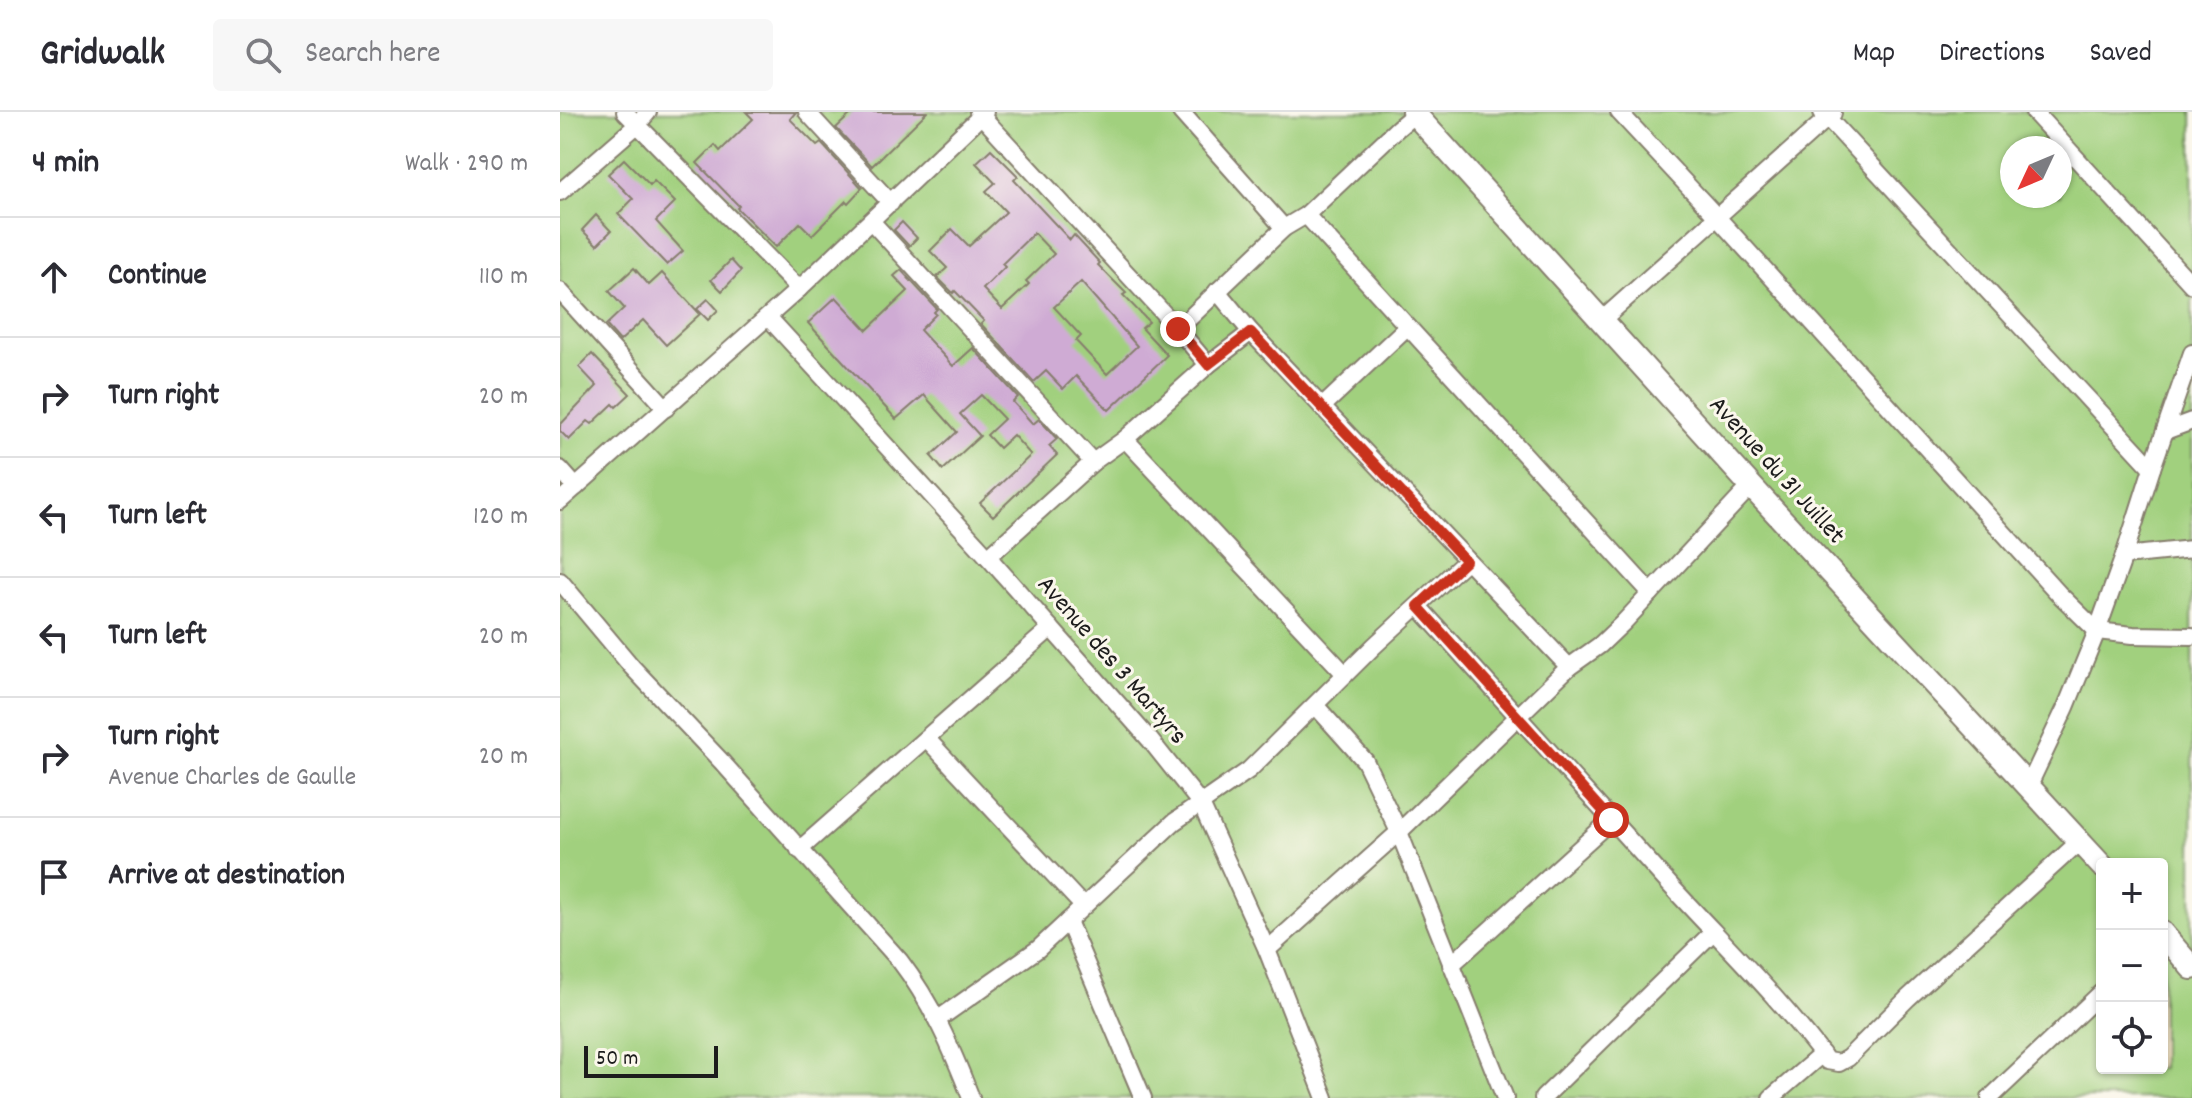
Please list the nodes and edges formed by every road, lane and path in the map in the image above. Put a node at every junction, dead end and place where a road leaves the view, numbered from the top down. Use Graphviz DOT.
graph roads {
  1 [pos="625,112"];
  2 [pos="648,112"];
  3 [pos="807,112"];
  4 [pos="1181,112"];
  5 [pos="1619,112"];
  6 [pos="2034,112"];
  7 [pos="981,113"];
  8 [pos="1415,113"];
  9 [pos="1828,114"];
  10 [pos="637,125"];
  11 [pos="560,192"];
  12 [pos="891,203"];
  13 [pos="1306,215"];
  14 [pos="1716,216"];
  15 [pos="871,221"];
  16 [pos="1284,228"];
  17 [pos="2192,285"];
  18 [pos="799,289"];
  19 [pos="560,291"];
  20 [pos="1217,291"];
  21 [pos="768,317"];
  22 [pos="1602,320"];
  23 [pos="1407,327"];
  24 [pos="1178,329"];
  25 [pos="1251,332"];
  26 [pos="2192,353"];
  27 [pos="1208,365"];
  28 [pos="1322,407"];
  29 [pos="666,408"];
  30 [pos="2192,421"];
  31 [pos="2165,431"];
  32 [pos="1125,439"];
  33 [pos="1093,462"];
  34 [pos="2152,468"];
  35 [pos="560,469"];
  36 [pos="1751,486"];
  37 [pos="576,487"];
  38 [pos="560,501"];
  39 [pos="2192,549"];
  40 [pos="2124,556"];
  41 [pos="988,557"];
  42 [pos="1466,561"];
  43 [pos="560,581"];
  44 [pos="1651,593"];
  45 [pos="1418,606"];
  46 [pos="1051,628"];
  47 [pos="2097,631"];
  48 [pos="2192,636"];
  49 [pos="1569,667"];
  50 [pos="1345,674"];
  51 [pos="1315,705"];
  52 [pos="1518,718"];
  53 [pos="927,739"];
  54 [pos="2029,785"];
  55 [pos="1201,804"];
  56 [pos="1611,820"];
  57 [pos="1399,832"];
  58 [pos="2080,841"];
  59 [pos="799,850"];
  60 [pos="2096,859"];
  61 [pos="1083,906"];
  62 [pos="1068,921"];
  63 [pos="1713,932"];
  64 [pos="2168,941"];
  65 [pos="1267,950"];
  66 [pos="1451,965"];
  67 [pos="2192,968"];
  68 [pos="2096,998"];
  69 [pos="937,1020"];
  70 [pos="1822,1054"];
  71 [pos="1784,1086"];
  72 [pos="971,1098"];
  73 [pos="1143,1098"];
  74 [pos="1325,1098"];
  75 [pos="1505,1098"];
  76 [pos="1543,1098"];
  77 [pos="1771,1098"];
  78 [pos="1798,1098"];
  79 [pos="1990,1098"];
  1 -- 10 [label="street"];
  2 -- 10 [label="street"];
  3 -- 12 [label="street"];
  4 -- 16 [label="street"];
  5 -- 14 [label="street"];
  6 -- 17 [label="street"];
  7 -- 12 [label="street"];
  7 -- 24 [label="street"];
  8 -- 13 [label="street"];
  8 -- 22 [label="street, Avenue du 31 Juillet"];
  9 -- 14 [label="street"];
  9 -- 34 [label="street"];
  10 -- 11 [label="street"];
  10 -- 18 [label="street"];
  12 -- 15 [label="street"];
  13 -- 16 [label="street"];
  13 -- 23 [label="street"];
  14 -- 22 [label="street"];
  14 -- 47 [label="street"];
  15 -- 18 [label="street"];
  15 -- 33 [label="street"];
  16 -- 20 [label="street"];
  18 -- 21 [label="street"];
  19 -- 29 [label="street"];
  20 -- 24 [label="street"];
  20 -- 25 [label="street"];
  21 -- 29 [label="street"];
  21 -- 41 [label="street, Avenue des 3 Martyrs"];
  22 -- 36 [label="street, Avenue du 31 Juillet"];
  23 -- 28 [label="street"];
  23 -- 44 [label="street"];
  24 -- 27 [label="street"];
  25 -- 27 [label="street"];
  25 -- 28 [label="street"];
  26 -- 31 [label="street"];
  27 -- 32 [label="street"];
  28 -- 42 [label="street"];
  29 -- 37 [label="street"];
  30 -- 31 [label="street"];
  31 -- 34 [label="street"];
  32 -- 33 [label="street"];
  32 -- 50 [label="street"];
  33 -- 41 [label="street"];
  34 -- 40 [label="street"];
  35 -- 37 [label="street"];
  36 -- 44 [label="street"];
  36 -- 54 [label="street, Avenue du 31 Juillet"];
  37 -- 38 [label="street"];
  39 -- 40 [label="street"];
  40 -- 47 [label="street"];
  41 -- 46 [label="street, Avenue des 3 Martyrs"];
  42 -- 45 [label="street"];
  42 -- 49 [label="street"];
  43 -- 59 [label="street"];
  44 -- 49 [label="street"];
  45 -- 50 [label="street"];
  45 -- 52 [label="street"];
  46 -- 53 [label="street"];
  46 -- 55 [label="street, Avenue des 3 Martyrs"];
  47 -- 48 [label="street"];
  47 -- 54 [label="street"];
  49 -- 52 [label="street"];
  50 -- 51 [label="street"];
  51 -- 55 [label="street"];
  51 -- 57 [label="street"];
  52 -- 56 [label="street"];
  52 -- 57 [label="street"];
  53 -- 59 [label="street"];
  53 -- 61 [label="street"];
  54 -- 58 [label="street, Avenue du 31 Juillet"];
  55 -- 61 [label="street"];
  55 -- 65 [label="street, Avenue des 3 Martyrs"];
  56 -- 63 [label="street"];
  56 -- 66 [label="street"];
  57 -- 65 [label="street"];
  57 -- 66 [label="street"];
  58 -- 60 [label="street, Avenue du 31 Juillet"];
  58 -- 70 [label="street"];
  59 -- 69 [label="street"];
  61 -- 62 [label="street"];
  62 -- 69 [label="street"];
  62 -- 73 [label="street"];
  63 -- 70 [label="street"];
  63 -- 76 [label="street"];
  64 -- 67 [label="street"];
  65 -- 74 [label="street, Avenue des 3 Martyrs"];
  66 -- 75 [label="street"];
  68 -- 79 [label="street"];
  69 -- 72 [label="street"];
  70 -- 71 [label="street"];
  71 -- 77 [label="street"];
  71 -- 78 [label="street"];
}
